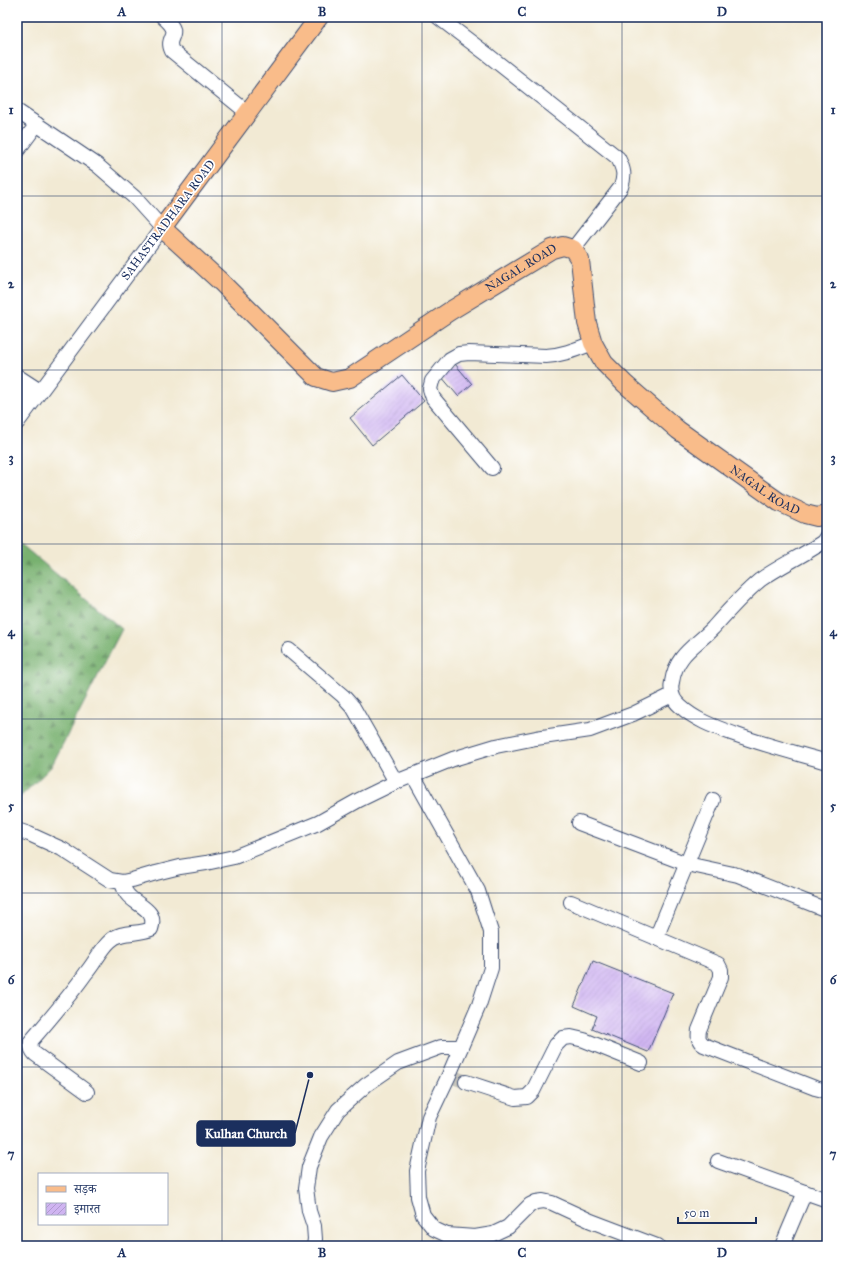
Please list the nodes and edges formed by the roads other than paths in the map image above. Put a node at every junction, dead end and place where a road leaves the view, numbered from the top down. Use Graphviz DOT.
graph roads {
  1 [pos="163,17"];
  2 [pos="319,17"];
  3 [pos="438,17"];
  4 [pos="17,111"];
  5 [pos="248,112"];
  6 [pos="37,124"];
  7 [pos="17,150"];
  8 [pos="162,228"];
  9 [pos="573,249"];
  10 [pos="593,343"];
  11 [pos="17,376"];
  12 [pos="17,390"];
  13 [pos="37,396"];
  14 [pos="17,423"];
  15 [pos="492,468"];
  16 [pos="827,515"];
  17 [pos="827,536"];
  18 [pos="289,650"];
  19 [pos="672,695"];
  20 [pos="827,762"];
  21 [pos="413,775"];
  22 [pos="396,782"];
  23 [pos="713,800"];
  24 [pos="579,823"];
  25 [pos="17,830"];
  26 [pos="687,864"];
  27 [pos="122,882"];
  28 [pos="571,902"];
  29 [pos="827,910"];
  30 [pos="656,938"];
  31 [pos="461,1047"];
  32 [pos="641,1064"];
  33 [pos="457,1078"];
  34 [pos="827,1091"];
  35 [pos="87,1092"];
  36 [pos="718,1161"];
  37 [pos="805,1192"];
  38 [pos="827,1200"];
  39 [pos="452,1241"];
  40 [pos="480,1242"];
  41 [pos="314,1246"];
  42 [pos="657,1246"];
  43 [pos="782,1246"];
  1 -- 5 [label="street"];
  2 -- 5 [label="main road, SAHASTRADHARA ROAD"];
  3 -- 9 [label="street"];
  4 -- 6 [label="street"];
  5 -- 8 [label="main road, SAHASTRADHARA ROAD"];
  6 -- 7 [label="street"];
  6 -- 8 [label="street"];
  8 -- 9 [label="main road, NAGAL ROAD"];
  8 -- 13 [label="street, SAHASTRADHARA ROAD"];
  9 -- 10 [label="main road, NAGAL ROAD"];
  10 -- 15 [label="street"];
  10 -- 16 [label="main road, NAGAL ROAD"];
  11 -- 13 [label="street"];
  12 -- 13 [label="street"];
  13 -- 14 [label="street, SAHASTRADHARA ROAD"];
  17 -- 19 [label="street"];
  18 -- 22 [label="street"];
  19 -- 20 [label="street"];
  19 -- 21 [label="street"];
  21 -- 22 [label="street"];
  21 -- 31 [label="street"];
  22 -- 27 [label="street"];
  23 -- 26 [label="street"];
  24 -- 26 [label="street"];
  25 -- 27 [label="street"];
  26 -- 29 [label="street"];
  26 -- 30 [label="street"];
  27 -- 35 [label="street"];
  28 -- 30 [label="street"];
  30 -- 34 [label="street"];
  31 -- 33 [label="street"];
  31 -- 41 [label="street"];
  32 -- 33 [label="street"];
  33 -- 39 [label="street"];
  36 -- 37 [label="street"];
  37 -- 38 [label="street"];
  37 -- 43 [label="street"];
  39 -- 40 [label="street"];
  40 -- 42 [label="street"];
}
